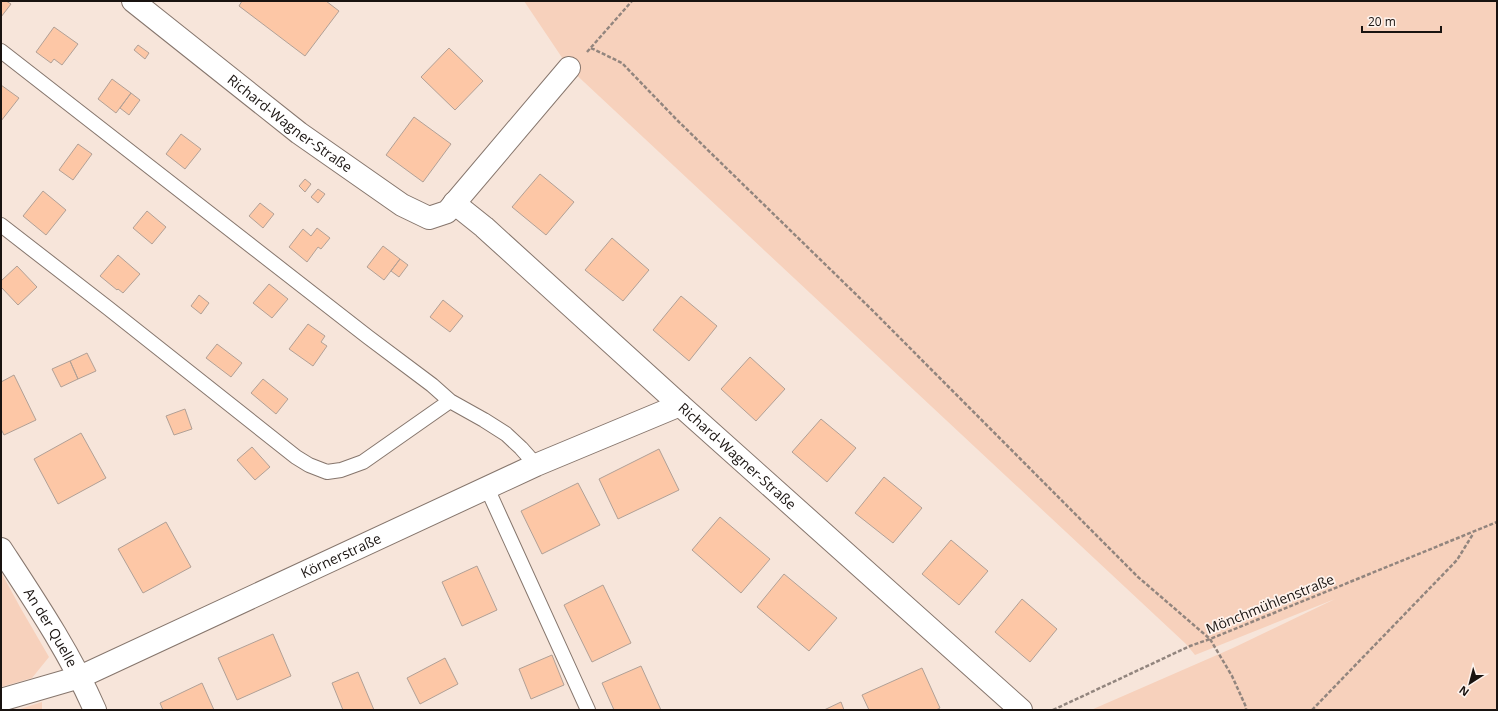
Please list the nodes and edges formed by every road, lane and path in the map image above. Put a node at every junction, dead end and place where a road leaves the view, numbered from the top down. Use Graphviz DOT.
graph roads {
  1 [pos="133,1"];
  2 [pos="632,1"];
  3 [pos="592,48"];
  4 [pos="1,50"];
  5 [pos="569,68"];
  6 [pos="454,203"];
  7 [pos="1,225"];
  8 [pos="450,401"];
  9 [pos="680,405"];
  10 [pos="536,465"];
  11 [pos="487,488"];
  12 [pos="1497,522"];
  13 [pos="1473,533"];
  14 [pos="1,549"];
  15 [pos="1210,639"];
  16 [pos="80,678"];
  17 [pos="1,700"];
  18 [pos="95,710"];
  19 [pos="588,710"];
  20 [pos="1021,710"];
  21 [pos="1053,710"];
  22 [pos="1246,710"];
  23 [pos="1312,710"];
  1 -- 6 [label="street, Richard-Wagner-Straße"];
  2 -- 3 [label="path"];
  3 -- 5 [label="path"];
  3 -- 15 [label="path"];
  4 -- 8 [label="lane"];
  5 -- 6 [label="street, Richard-Wagner-Straße"];
  6 -- 9 [label="street, Richard-Wagner-Straße"];
  7 -- 8 [label="lane"];
  8 -- 10 [label="lane"];
  9 -- 10 [label="street, Körnerstraße"];
  9 -- 20 [label="street, Richard-Wagner-Straße"];
  10 -- 11 [label="street, Körnerstraße"];
  11 -- 16 [label="street, Körnerstraße"];
  11 -- 19 [label="lane"];
  12 -- 13 [label="path, Mönchmühlenstraße"];
  13 -- 15 [label="path, Mönchmühlenstraße"];
  13 -- 23 [label="path"];
  14 -- 16 [label="street, An der Quelle"];
  15 -- 21 [label="path, Mönchmühlenstraße"];
  15 -- 22 [label="path"];
  16 -- 17 [label="street, Körnerstraße"];
  16 -- 18 [label="street, An der Quelle"];
}
